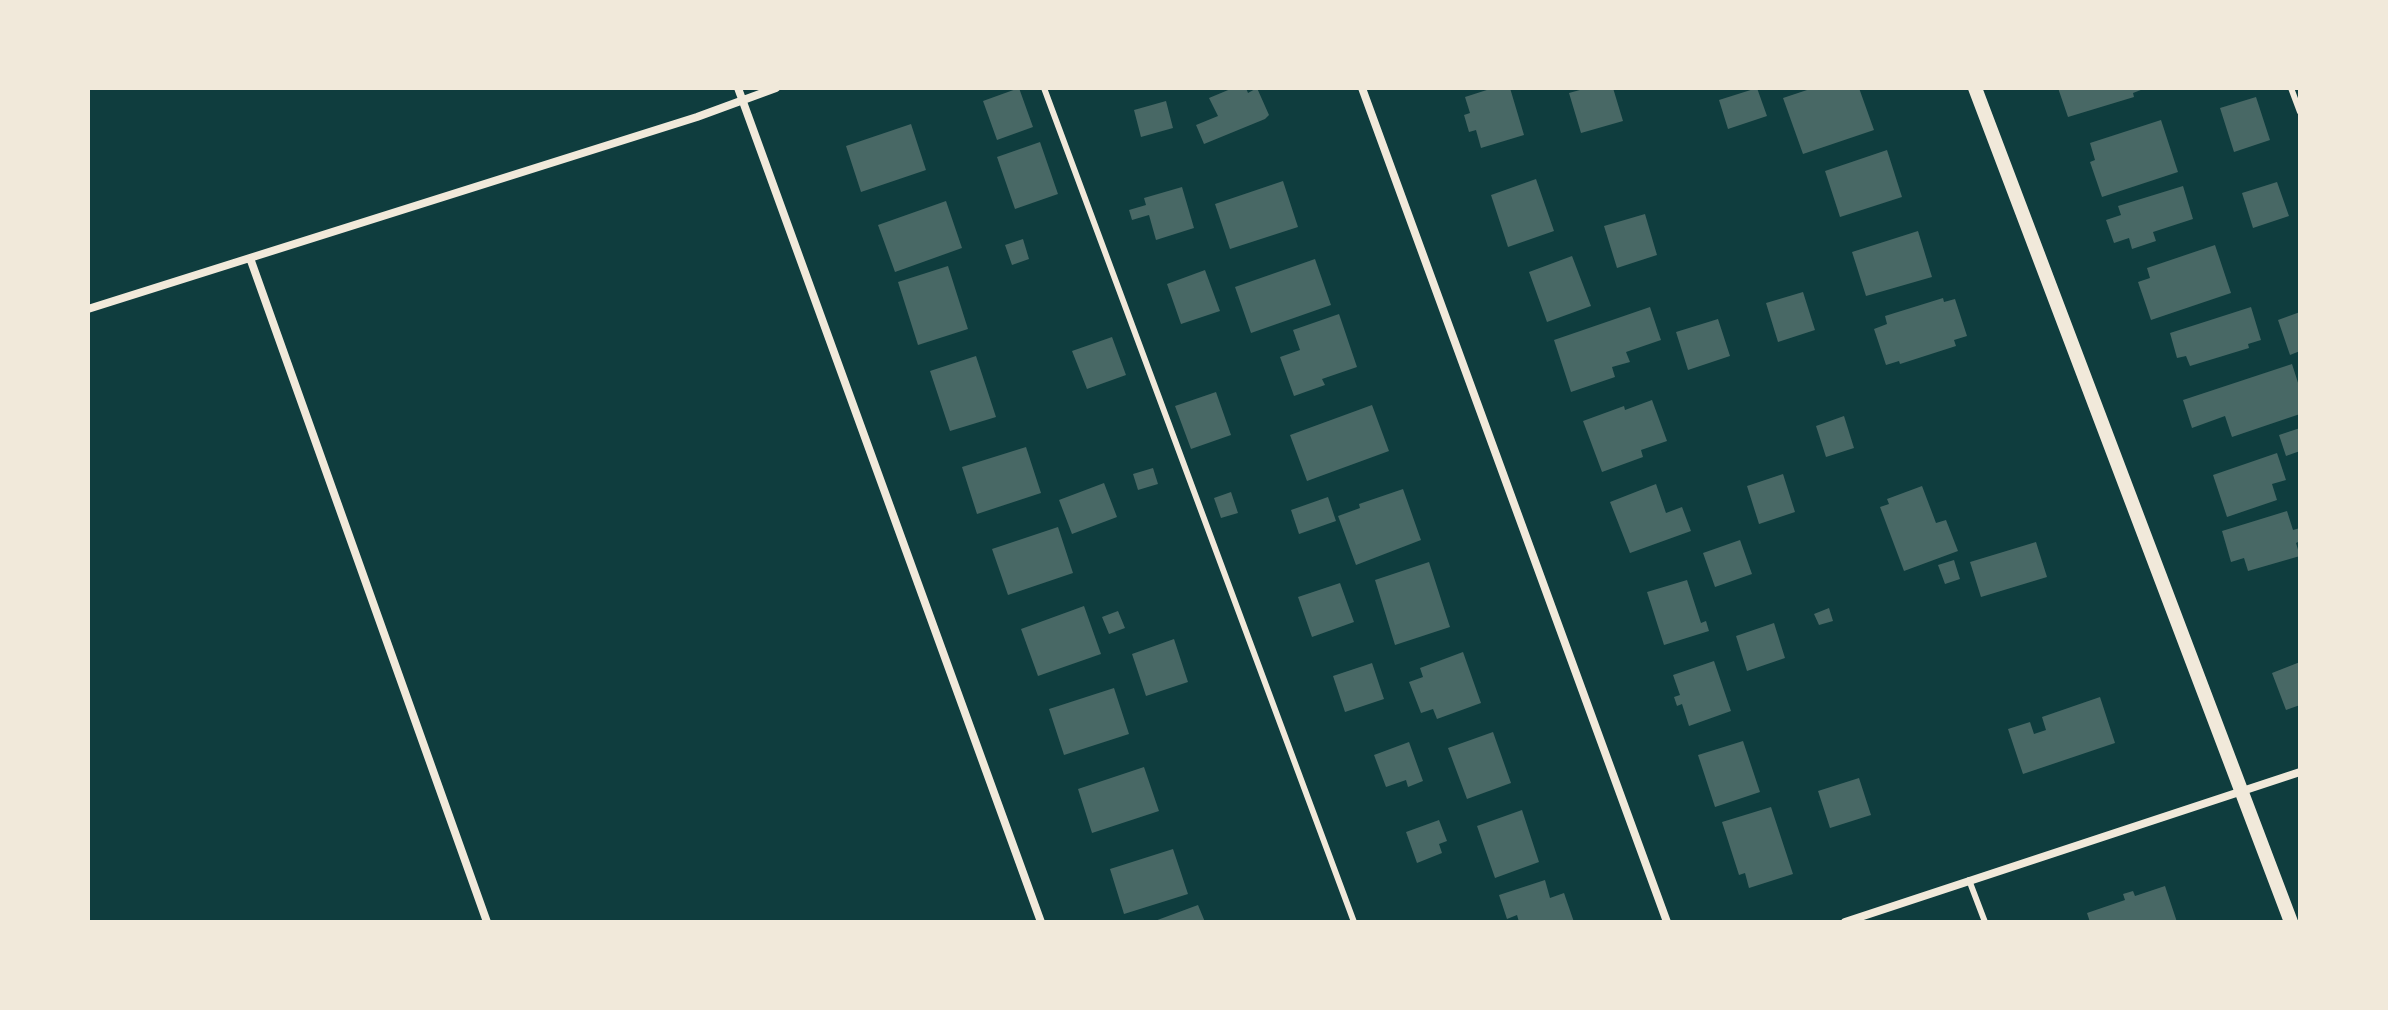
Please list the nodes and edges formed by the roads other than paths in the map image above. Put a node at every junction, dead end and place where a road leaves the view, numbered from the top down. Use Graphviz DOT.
graph roads {
  1 [pos="738,88"];
  2 [pos="776,88"];
  3 [pos="1044,88"];
  4 [pos="1362,88"];
  5 [pos="1975,88"];
  6 [pos="2291,88"];
  7 [pos="743,100"];
  8 [pos="2300,112"];
  9 [pos="250,258"];
  10 [pos="88,309"];
  11 [pos="2300,772"];
  12 [pos="2243,791"];
  13 [pos="1969,879"];
  14 [pos="487,922"];
  15 [pos="1041,922"];
  16 [pos="1354,922"];
  17 [pos="1667,922"];
  18 [pos="1845,922"];
  19 [pos="1985,922"];
  20 [pos="2291,922"];
  1 -- 7 [label="street"];
  2 -- 7 [label="street"];
  3 -- 16 [label="lane"];
  4 -- 17 [label="street"];
  5 -- 12 [label="street"];
  6 -- 8 [label="lane"];
  7 -- 9 [label="street"];
  7 -- 15 [label="street"];
  9 -- 10 [label="street"];
  9 -- 14 [label="street"];
  11 -- 12 [label="street"];
  12 -- 13 [label="street"];
  12 -- 20 [label="street"];
  13 -- 18 [label="street"];
  13 -- 19 [label="lane"];
}
